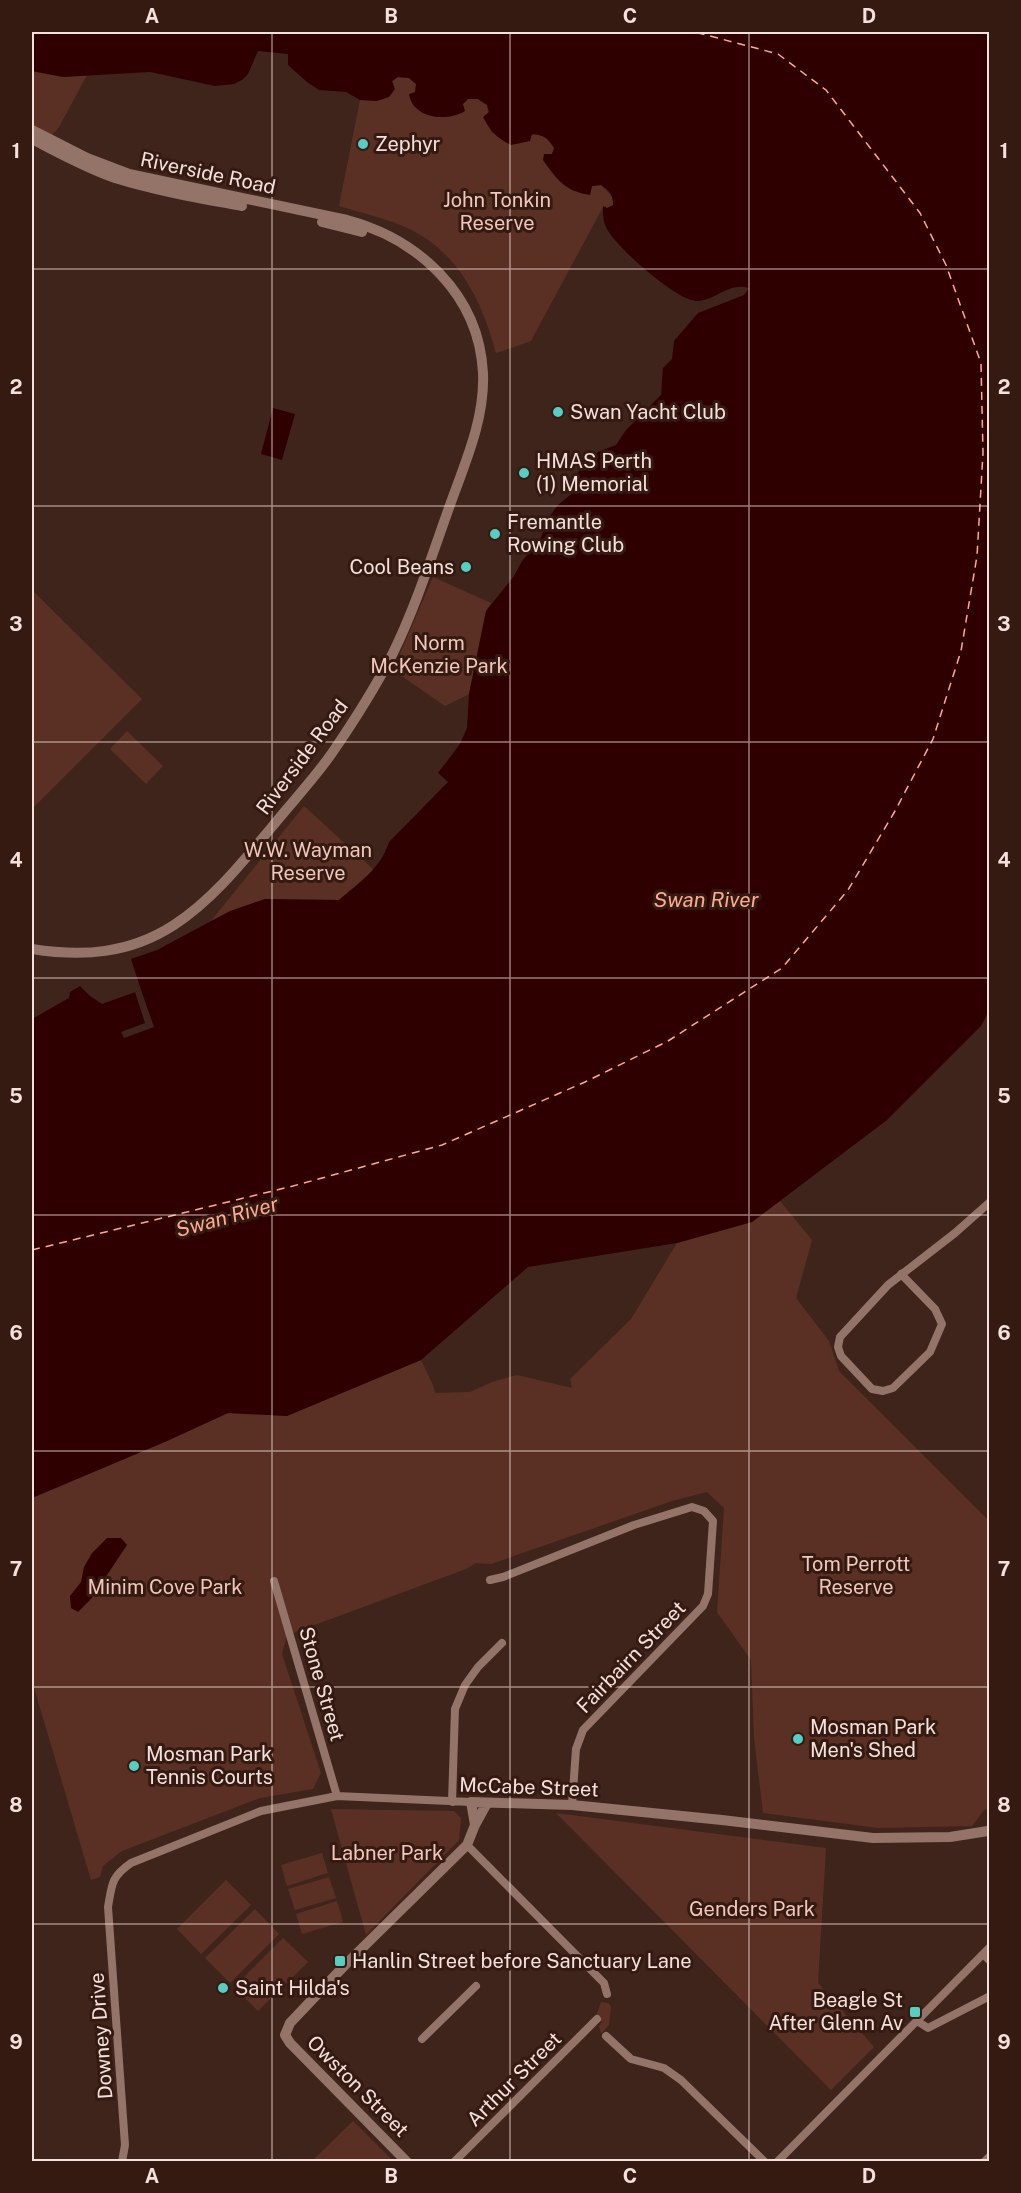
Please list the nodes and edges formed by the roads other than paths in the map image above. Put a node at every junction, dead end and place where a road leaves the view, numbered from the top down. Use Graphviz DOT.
graph roads {
  1 [pos="32,130"];
  2 [pos="32,139"];
  3 [pos="383,234"];
  4 [pos="32,949"];
  5 [pos="990,1202"];
  6 [pos="901,1274"];
  7 [pos="274,1581"];
  8 [pos="490,1581"];
  9 [pos="502,1643"];
  10 [pos="337,1796"];
  11 [pos="452,1802"];
  12 [pos="471,1802"];
  13 [pos="487,1803"];
  14 [pos="572,1805"];
  15 [pos="475,1825"];
  16 [pos="989,1828"];
  17 [pos="467,1845"];
  18 [pos="108,1907"];
  19 [pos="990,1947"];
  20 [pos="982,1954"];
  21 [pos="990,1961"];
  22 [pos="476,1986"];
  23 [pos="607,1994"];
  24 [pos="990,1996"];
  25 [pos="597,2019"];
  26 [pos="917,2021"];
  27 [pos="606,2036"];
  28 [pos="423,2039"];
  29 [pos="990,2156"];
  30 [pos="122,2162"];
  31 [pos="407,2162"];
  32 [pos="454,2162"];
  33 [pos="765,2162"];
  34 [pos="777,2162"];
  35 [pos="984,2162"];
  1 -- 3 [label="street, Riverside Road"];
  2 -- 3 [label="street, Riverside Road"];
  3 -- 4 [label="street, Riverside Road"];
  5 -- 6 [label="street"];
  6 -- 6 [label="street"];
  7 -- 10 [label="street, Stone Street"];
  8 -- 14 [label="street, Fairbairn Street"];
  9 -- 11 [label="street"];
  10 -- 11 [label="street, McCabe Street"];
  10 -- 18 [label="street, McCabe Street"];
  11 -- 12 [label="street, McCabe Street"];
  12 -- 13 [label="street, McCabe Street"];
  12 -- 15 [label="street"];
  13 -- 14 [label="street, McCabe Street"];
  13 -- 15 [label="street"];
  14 -- 16 [label="street, McCabe Street"];
  15 -- 17 [label="street"];
  17 -- 23 [label="street"];
  17 -- 31 [label="street, Owston Street"];
  18 -- 30 [label="street, Downey Drive"];
  19 -- 20 [label="street"];
  20 -- 21 [label="street"];
  20 -- 26 [label="street"];
  22 -- 28 [label="street"];
  24 -- 26 [label="street"];
  25 -- 32 [label="street, Arthur Street"];
  26 -- 34 [label="street"];
  27 -- 33 [label="street"];
  29 -- 35 [label="street"];
}
